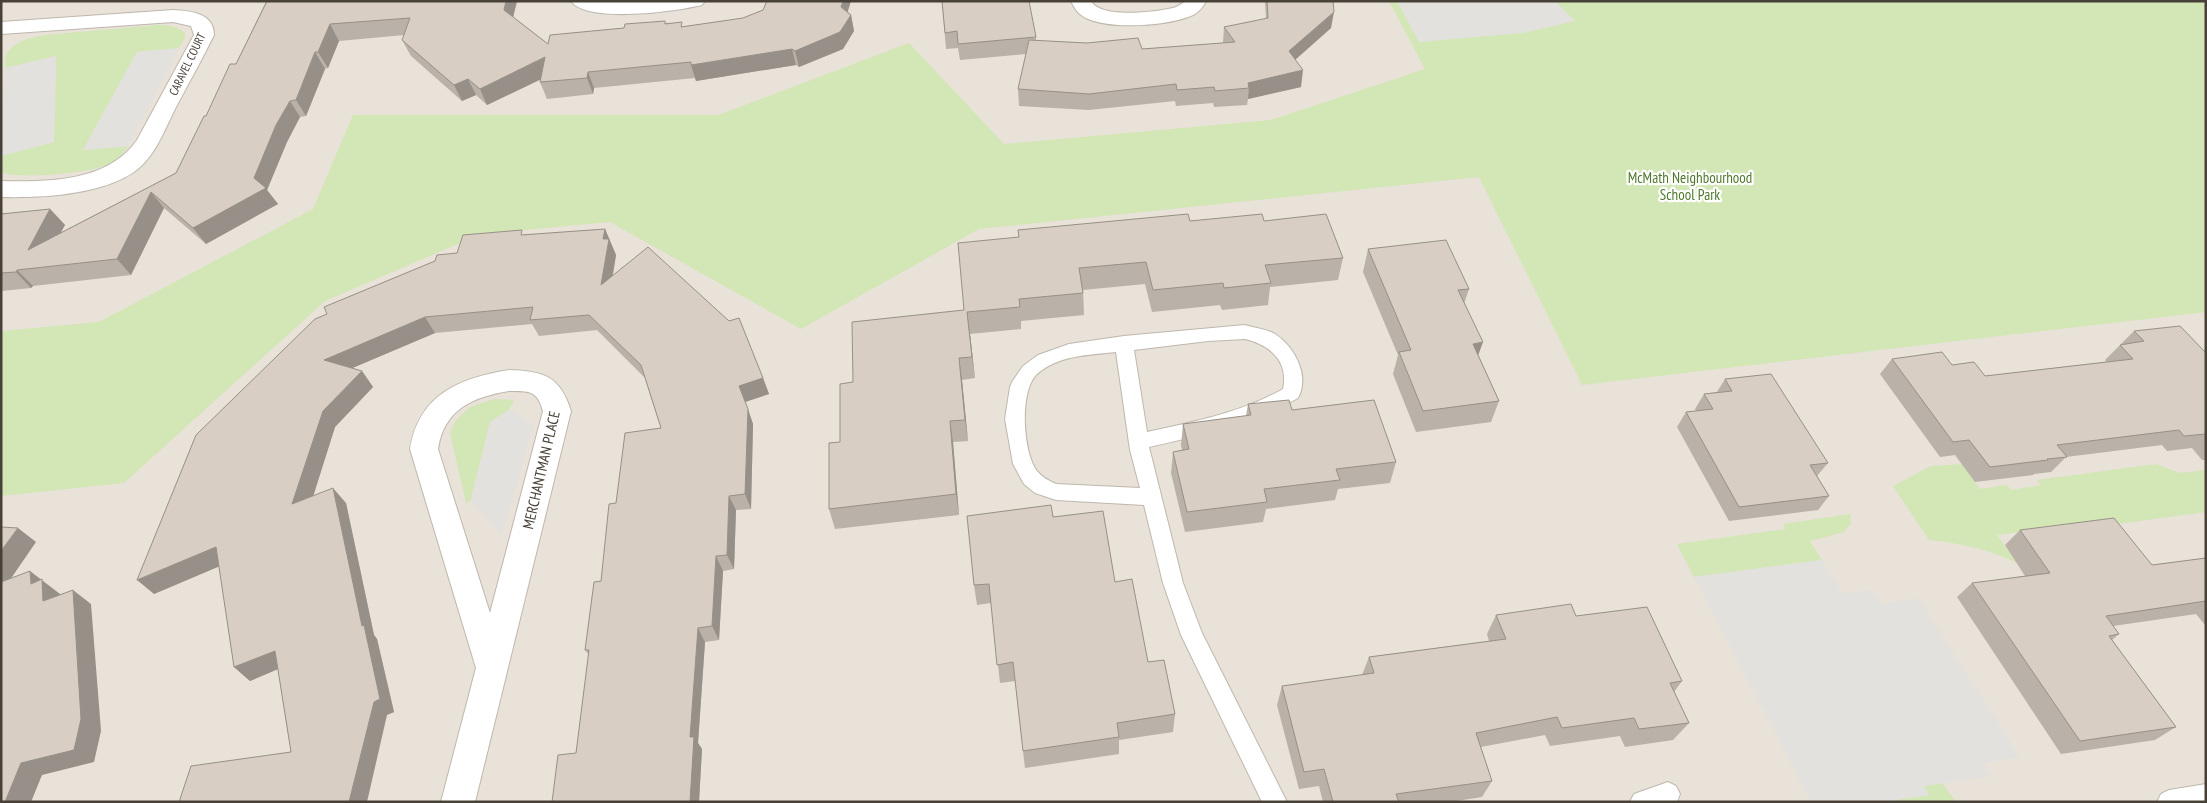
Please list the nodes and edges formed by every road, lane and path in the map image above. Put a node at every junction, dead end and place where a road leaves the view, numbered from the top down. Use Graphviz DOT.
graph roads {
  1 [pos="581,1"];
  2 [pos="695,1"];
  3 [pos="1081,1"];
  4 [pos="1196,1"];
  5 [pos="1,28"];
  6 [pos="1,189"];
  7 [pos="1124,343"];
  8 [pos="1139,441"];
  9 [pos="1150,497"];
  10 [pos="491,666"];
  11 [pos="1668,794"];
  12 [pos="2206,796"];
  13 [pos="458,802"];
  14 [pos="1275,802"];
  15 [pos="1642,802"];
  16 [pos="2169,802"];
  1 -- 2 [label="street"];
  3 -- 4 [label="street"];
  5 -- 6 [label="street, CARAVEL COURT"];
  7 -- 8 [label="lane"];
  7 -- 8 [label="lane"];
  7 -- 9 [label="lane"];
  8 -- 9 [label="lane"];
  9 -- 14 [label="lane"];
  10 -- 10 [label="street, MERCHANTMAN PLACE"];
  10 -- 13 [label="street, MERCHANTMAN PLACE"];
  11 -- 15 [label="lane"];
  12 -- 16 [label="lane"];
}
